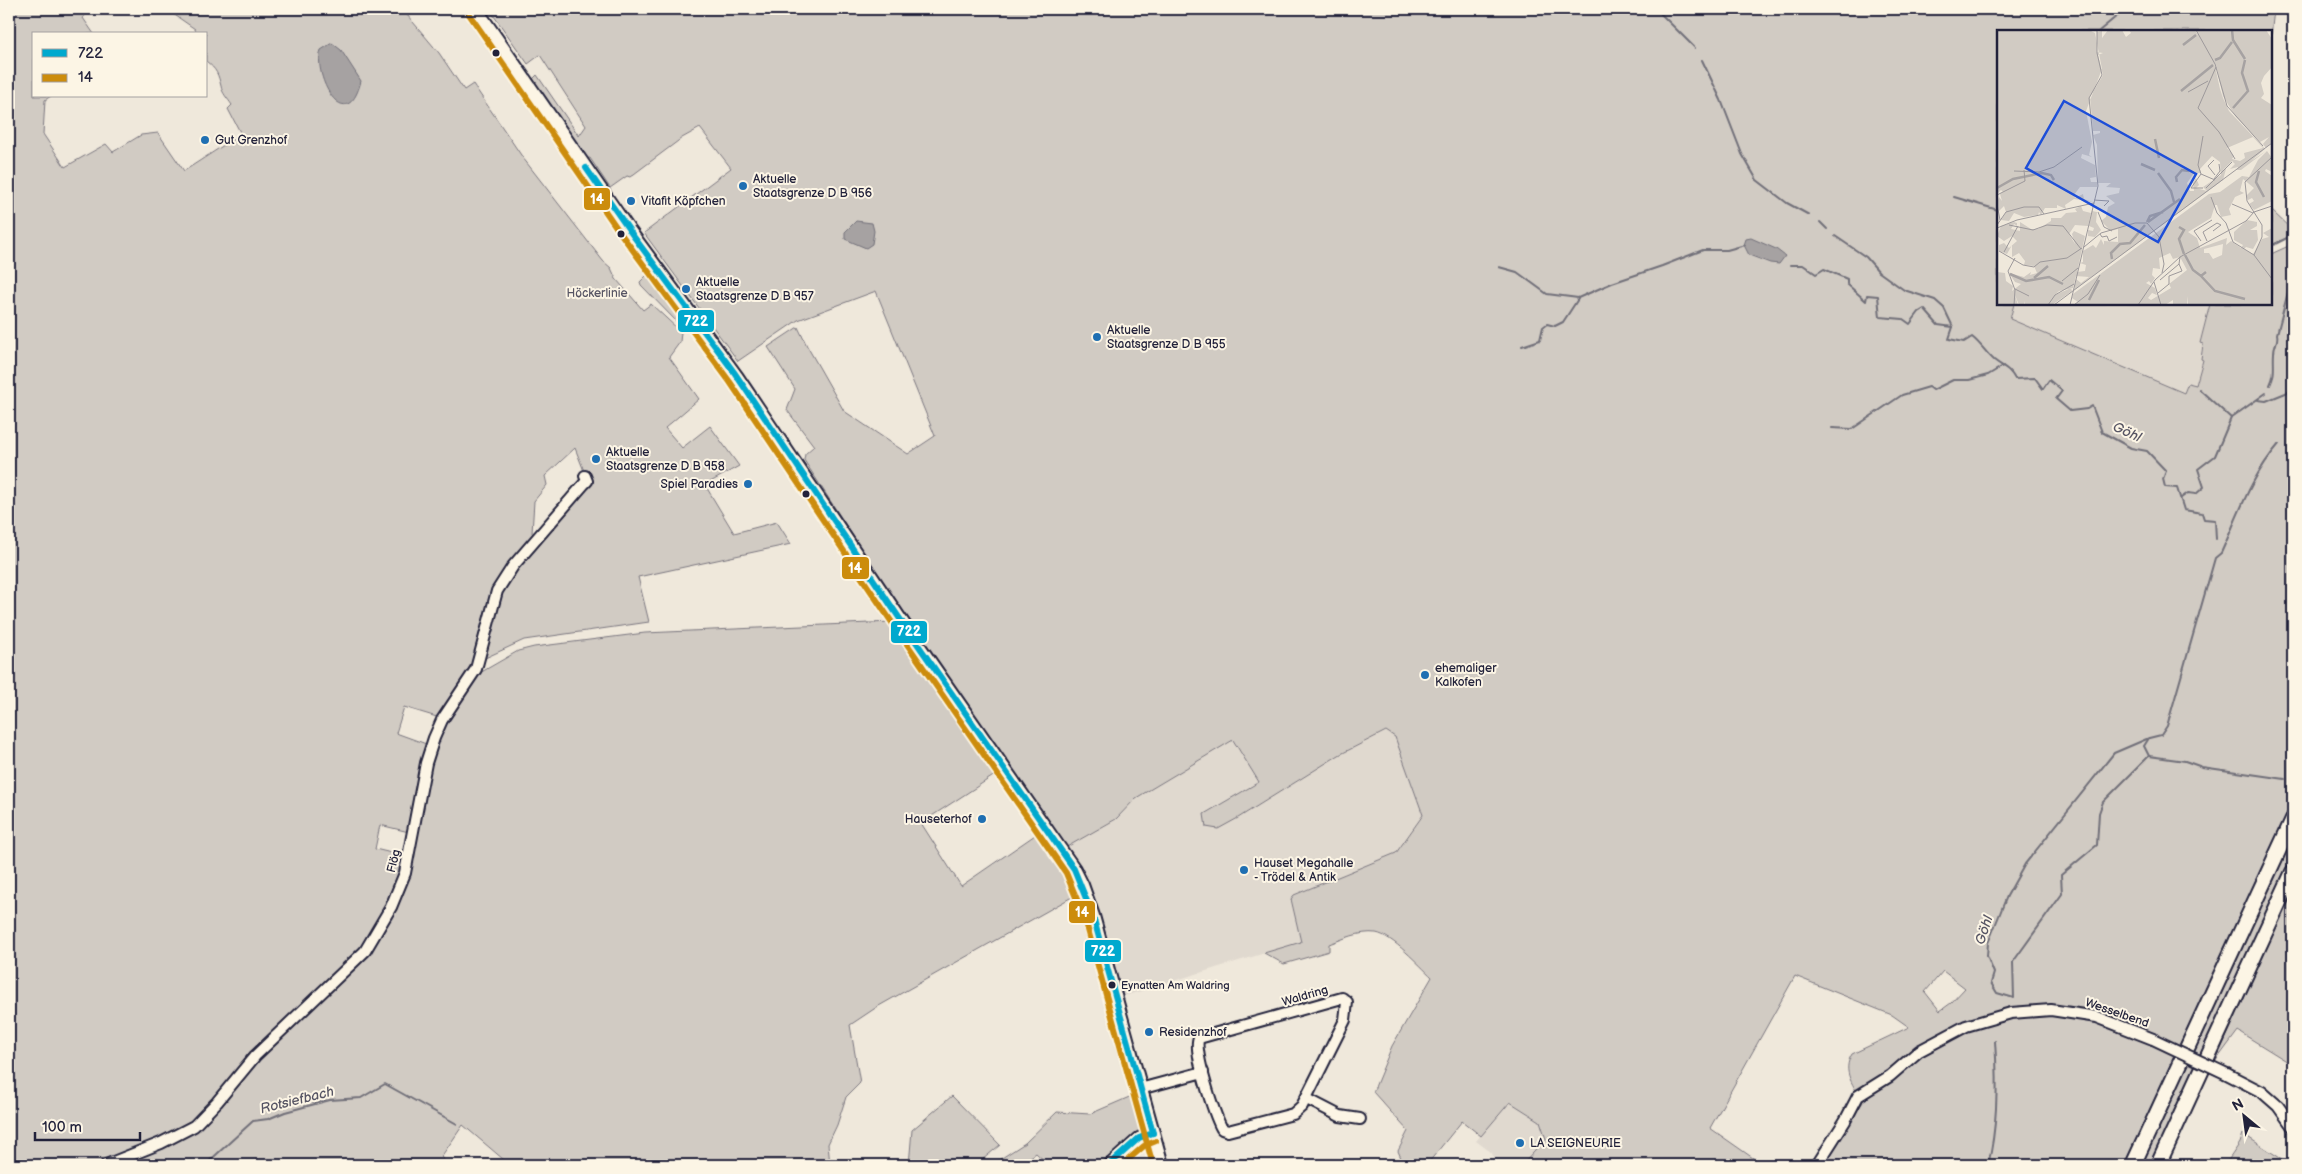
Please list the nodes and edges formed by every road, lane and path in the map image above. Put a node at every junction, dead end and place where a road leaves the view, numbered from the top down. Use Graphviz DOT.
graph roads {
  1 [pos="476,9"];
  2 [pos="585,476"];
  3 [pos="2293,819"];
  4 [pos="2293,872"];
  5 [pos="1203,1072"];
  6 [pos="1140,1088"];
  7 [pos="1307,1099"];
  8 [pos="1360,1119"];
  9 [pos="2293,1127"];
  10 [pos="1153,1133"];
  11 [pos="106,1165"];
  12 [pos="1109,1165"];
  13 [pos="1162,1165"];
  14 [pos="1817,1165"];
  15 [pos="2133,1165"];
  16 [pos="2158,1165"];
  1 -- 6 [label="main road"];
  2 -- 11 [label="street, Flög"];
  3 -- 15 [label="highway"];
  4 -- 16 [label="highway"];
  5 -- 6 [label="street"];
  5 -- 7 [label="street, Waldring"];
  5 -- 7 [label="street, Waldring"];
  6 -- 10 [label="main road"];
  7 -- 8 [label="street"];
  9 -- 14 [label="street, Wesselbend, bridge"];
  10 -- 12 [label="street"];
  10 -- 13 [label="main road"];
}
